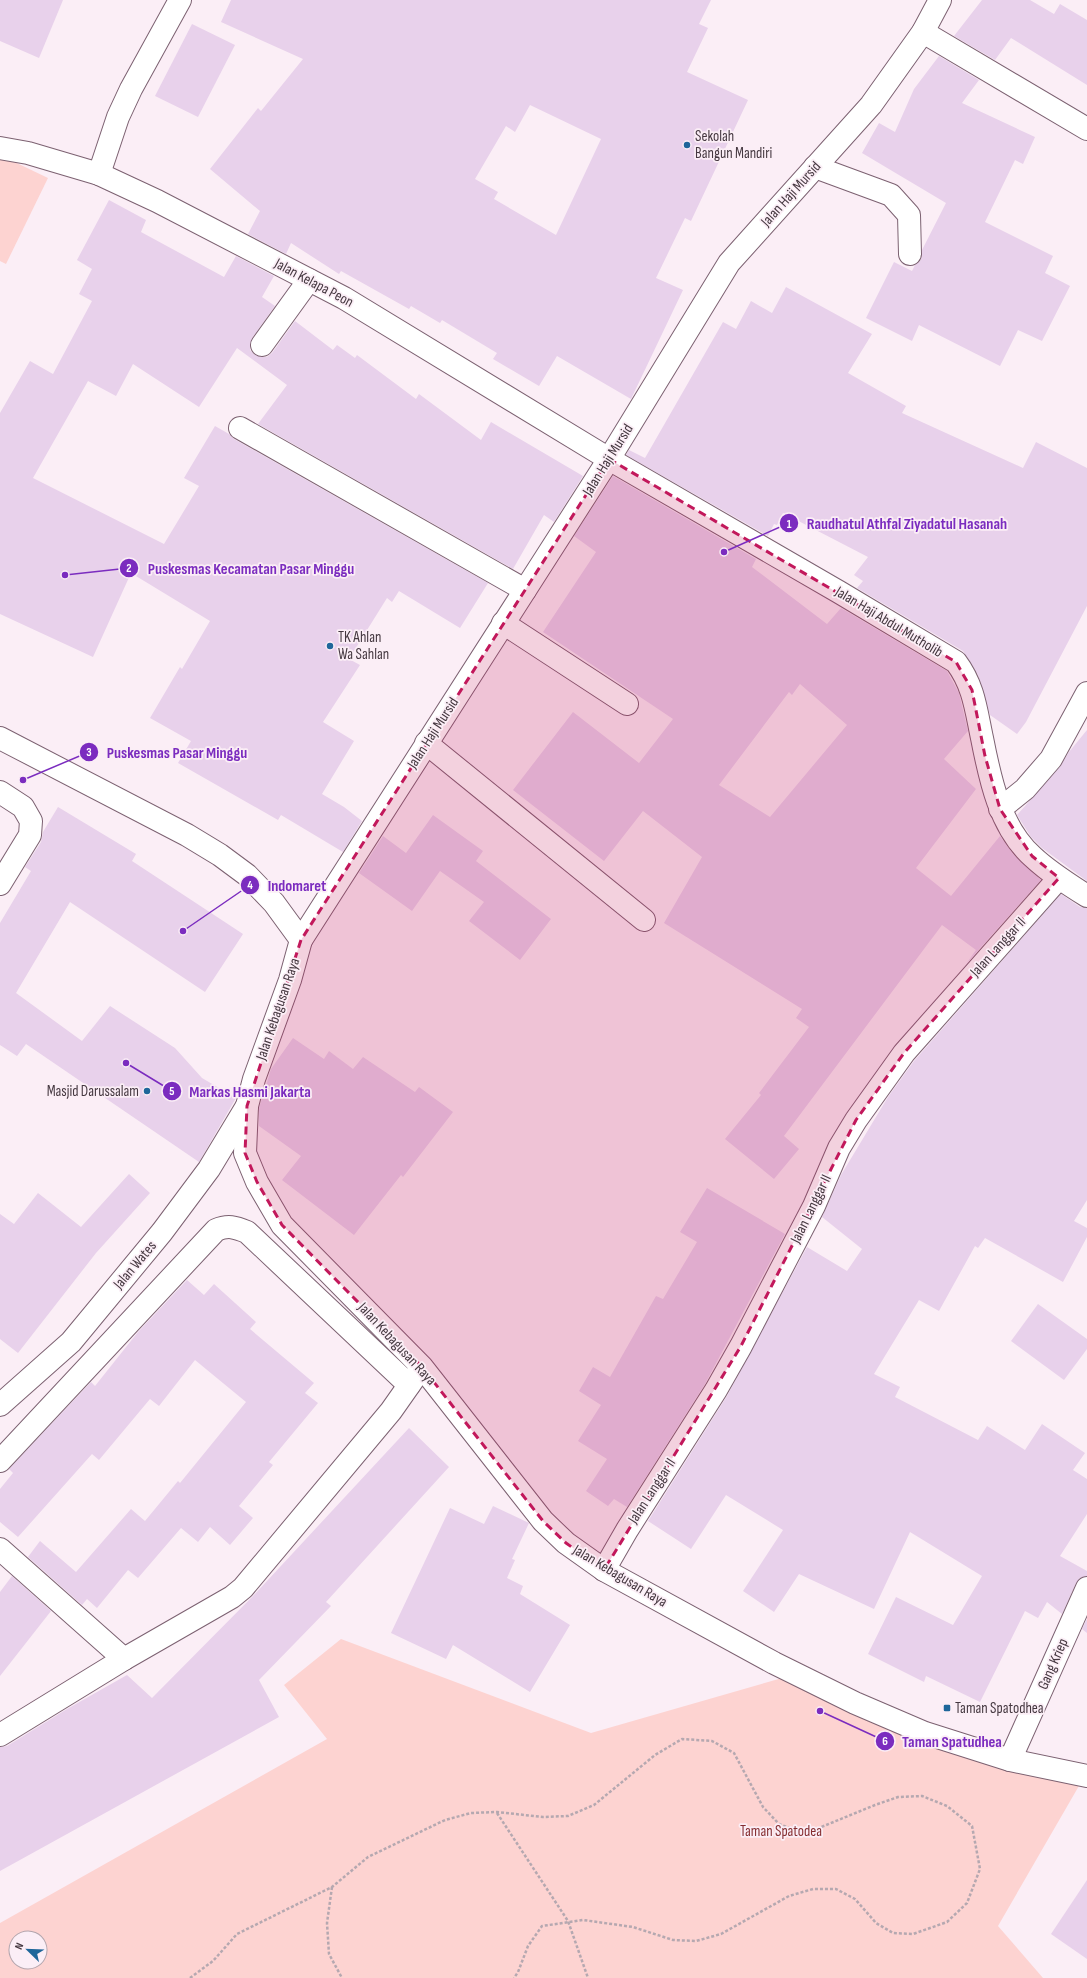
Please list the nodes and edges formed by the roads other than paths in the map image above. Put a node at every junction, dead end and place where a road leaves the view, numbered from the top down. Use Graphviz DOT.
graph roads {
  1 [pos="180,0"];
  2 [pos="940,0"];
  3 [pos="923,32"];
  4 [pos="1087,129"];
  5 [pos="0,148"];
  6 [pos="815,167"];
  7 [pos="99,174"];
  8 [pos="910,254"];
  9 [pos="309,280"];
  10 [pos="262,345"];
  11 [pos="240,428"];
  12 [pos="609,459"];
  13 [pos="525,590"];
  14 [pos="503,623"];
  15 [pos="1087,693"];
  16 [pos="627,704"];
  17 [pos="0,738"];
  18 [pos="426,743"];
  19 [pos="0,792"];
  20 [pos="1000,809"];
  21 [pos="1059,878"];
  22 [pos="0,884"];
  23 [pos="1087,896"];
  24 [pos="644,920"];
  25 [pos="301,940"];
  26 [pos="247,1106"];
  27 [pos="422,1367"];
  28 [pos="409,1385"];
  29 [pos="0,1405"];
  30 [pos="0,1461"];
  31 [pos="0,1549"];
  32 [pos="604,1570"];
  33 [pos="1087,1588"];
  34 [pos="124,1659"];
  35 [pos="0,1735"];
  36 [pos="1010,1760"];
  37 [pos="1087,1776"];
  1 -- 7 [label="street"];
  2 -- 3 [label="street, Jalan Haji Mursid"];
  3 -- 4 [label="street"];
  3 -- 6 [label="street, Jalan Haji Mursid"];
  5 -- 7 [label="street, Jalan Kelapa Peon"];
  6 -- 8 [label="street"];
  6 -- 12 [label="street, Jalan Haji Mursid"];
  7 -- 9 [label="street, Jalan Kelapa Peon"];
  9 -- 10 [label="street"];
  9 -- 12 [label="street, Jalan Kelapa Peon"];
  11 -- 13 [label="street"];
  12 -- 13 [label="street, Jalan Haji Mursid"];
  12 -- 20 [label="street, Jalan Haji Abdul Mutholib"];
  13 -- 14 [label="street, Jalan Haji Mursid"];
  14 -- 16 [label="street"];
  14 -- 18 [label="street, Jalan Haji Mursid"];
  15 -- 20 [label="street"];
  17 -- 25 [label="street, Jalan Kebagusan Raya"];
  18 -- 24 [label="street"];
  18 -- 25 [label="street, Jalan Haji Mursid"];
  19 -- 22 [label="street"];
  20 -- 21 [label="street, Jalan Haji Abdul Mutholib"];
  21 -- 23 [label="street, Jalan Haji Abdul Mutholib"];
  21 -- 32 [label="street, Jalan Langgar II"];
  25 -- 26 [label="street, Jalan Kebagusan Raya"];
  26 -- 27 [label="street, Jalan Kebagusan Raya"];
  26 -- 29 [label="street, Jalan Wates"];
  27 -- 28 [label="street"];
  27 -- 32 [label="street, Jalan Kebagusan Raya"];
  28 -- 30 [label="street"];
  28 -- 34 [label="street"];
  31 -- 34 [label="street"];
  32 -- 36 [label="street, Jalan Kebagusan Raya"];
  33 -- 36 [label="street, Gang Kriep"];
  34 -- 35 [label="street"];
  36 -- 37 [label="street, Jalan Kebagusan Raya"];
}
